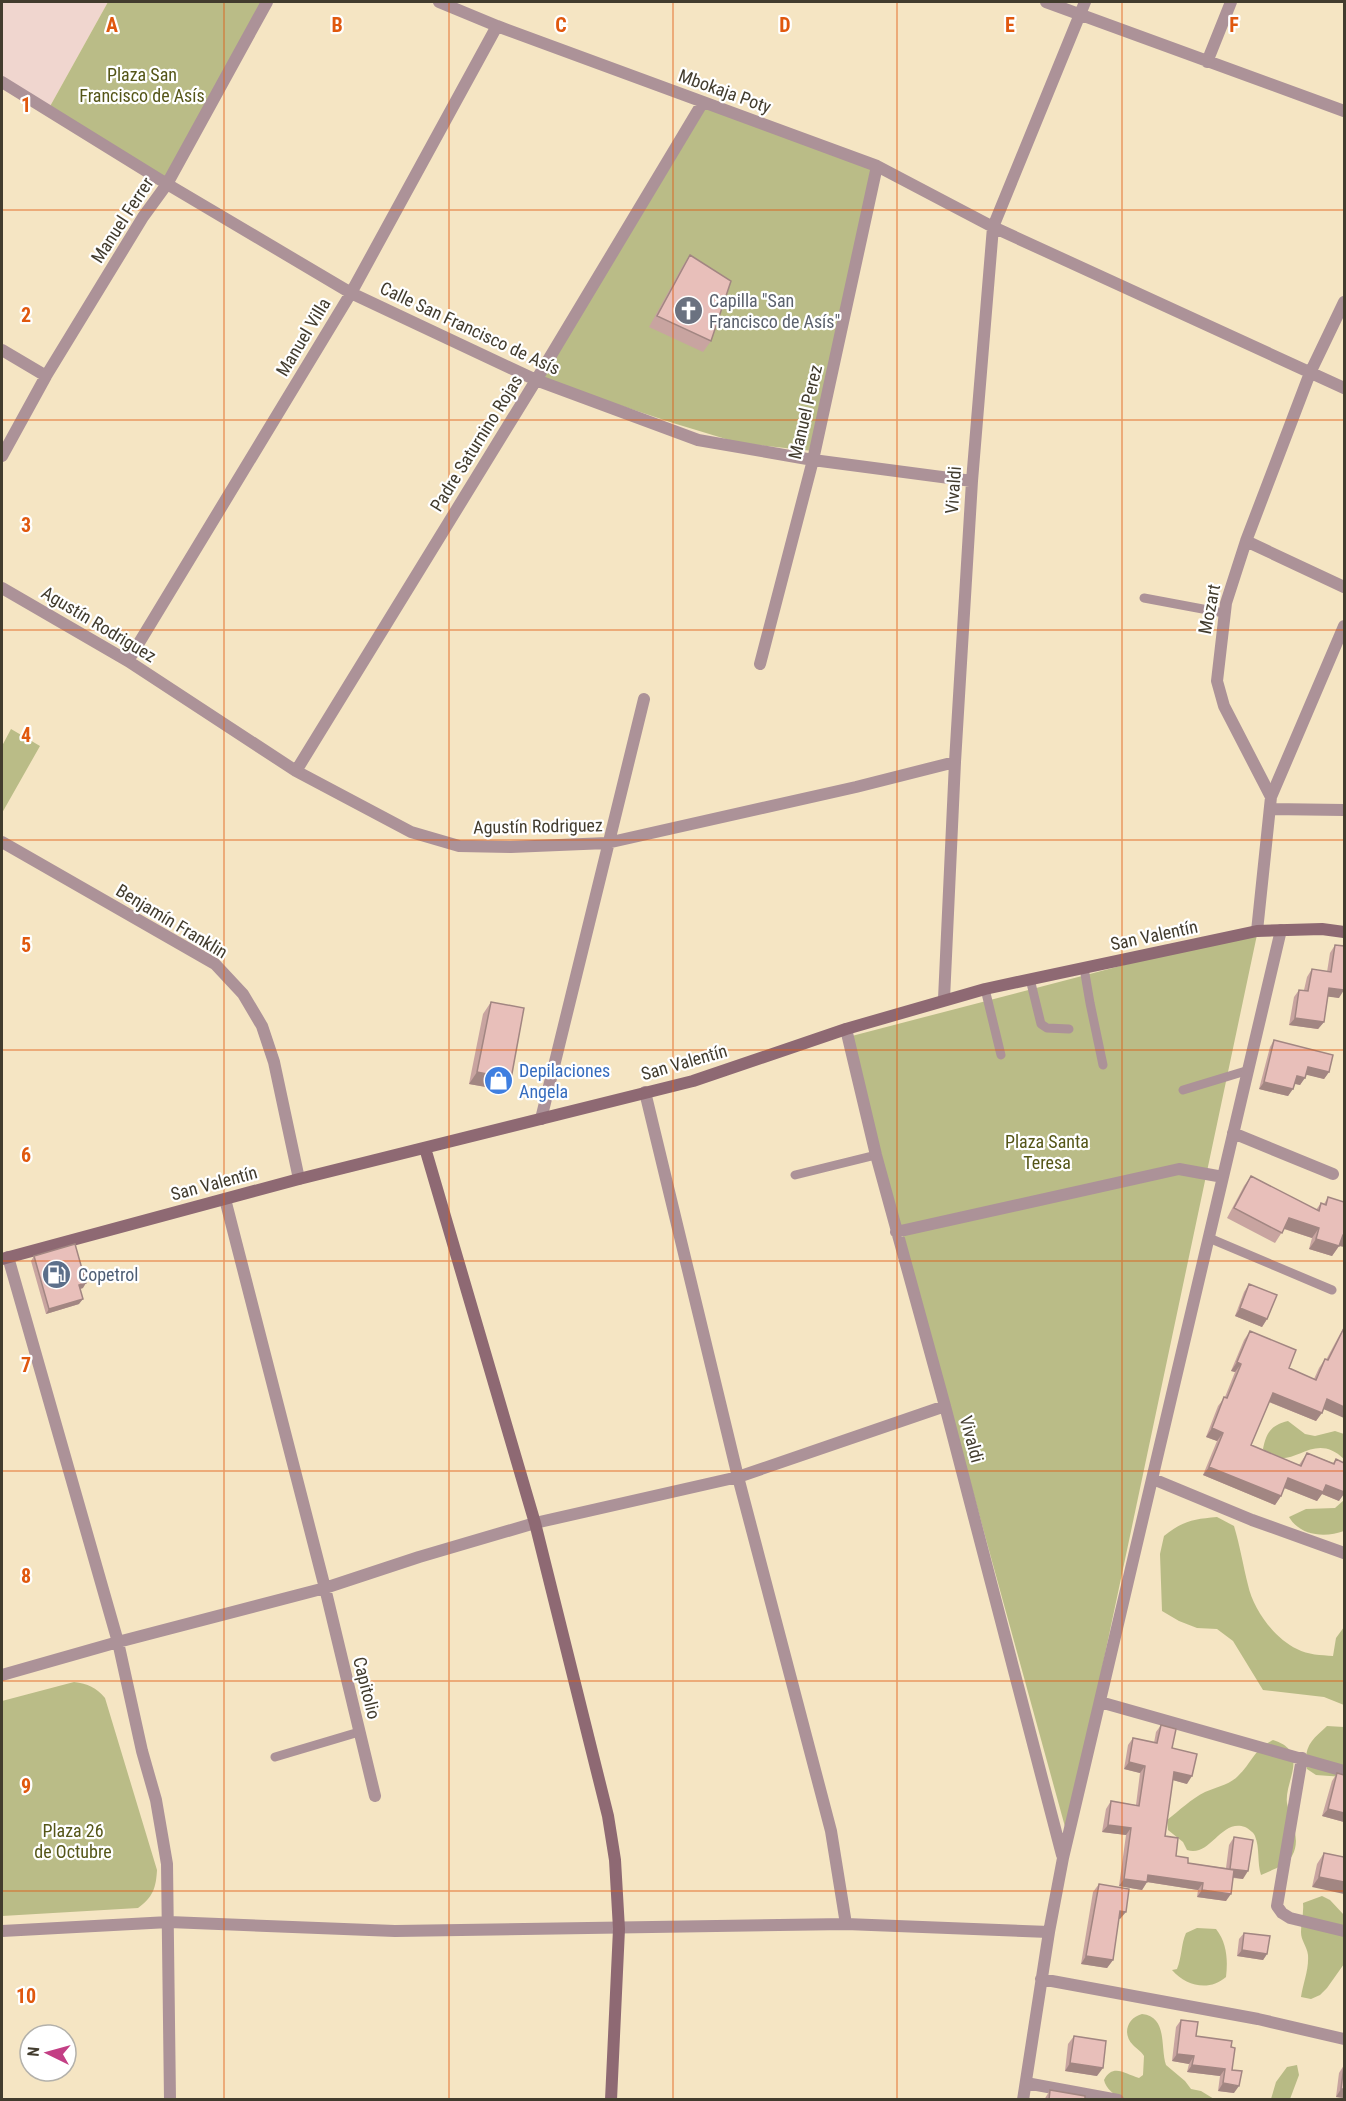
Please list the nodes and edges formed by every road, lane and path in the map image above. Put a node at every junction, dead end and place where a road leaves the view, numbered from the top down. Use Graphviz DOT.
graph roads {
  1 [pos="267,2"];
  2 [pos="439,2"];
  3 [pos="1046,2"];
  4 [pos="1085,2"];
  5 [pos="1231,2"];
  6 [pos="1081,14"];
  7 [pos="497,26"];
  8 [pos="1208,62"];
  9 [pos="2,82"];
  10 [pos="703,102"];
  11 [pos="1344,111"];
  12 [pos="878,166"];
  13 [pos="166,184"];
  14 [pos="993,227"];
  15 [pos="351,293"];
  16 [pos="1344,302"];
  17 [pos="2,350"];
  18 [pos="1310,373"];
  19 [pos="46,376"];
  20 [pos="536,380"];
  21 [pos="1344,388"];
  22 [pos="2,456"];
  23 [pos="813,460"];
  24 [pos="972,481"];
  25 [pos="1246,541"];
  26 [pos="1344,587"];
  27 [pos="2,588"];
  28 [pos="1144,598"];
  29 [pos="1224,613"];
  30 [pos="1344,626"];
  31 [pos="128,661"];
  32 [pos="760,664"];
  33 [pos="644,699"];
  34 [pos="955,762"];
  35 [pos="297,771"];
  36 [pos="1270,803"];
  37 [pos="1344,810"];
  38 [pos="2,842"];
  39 [pos="607,843"];
  40 [pos="1281,930"];
  41 [pos="1257,931"];
  42 [pos="1344,932"];
  43 [pos="1084,968"];
  44 [pos="1030,979"];
  45 [pos="986,989"];
  46 [pos="944,999"];
  47 [pos="846,1029"];
  48 [pos="1069,1029"];
  49 [pos="1001,1055"];
  50 [pos="1103,1065"];
  51 [pos="1249,1070"];
  52 [pos="1183,1090"];
  53 [pos="645,1092"];
  54 [pos="541,1119"];
  55 [pos="1233,1133"];
  56 [pos="426,1148"];
  57 [pos="876,1155"];
  58 [pos="1333,1174"];
  59 [pos="795,1175"];
  60 [pos="1223,1178"];
  61 [pos="299,1179"];
  62 [pos="225,1200"];
  63 [pos="896,1232"];
  64 [pos="1209,1238"];
  65 [pos="5,1258"];
  66 [pos="1332,1290"];
  67 [pos="945,1406"];
  68 [pos="738,1477"];
  69 [pos="1153,1479"];
  70 [pos="535,1523"];
  71 [pos="1344,1554"];
  72 [pos="325,1588"];
  73 [pos="118,1642"];
  74 [pos="2,1676"];
  75 [pos="1100,1702"];
  76 [pos="359,1732"];
  77 [pos="275,1757"];
  78 [pos="1302,1758"];
  79 [pos="1344,1771"];
  80 [pos="375,1796"];
  81 [pos="1063,1858"];
  82 [pos="168,1922"];
  83 [pos="846,1924"];
  84 [pos="619,1929"];
  85 [pos="2,1931"];
  86 [pos="1344,1931"];
  87 [pos="1049,1932"];
  88 [pos="1041,1979"];
  89 [pos="1344,2039"];
  90 [pos="1026,2083"];
  91 [pos="170,2100"];
  92 [pos="611,2100"];
  93 [pos="1023,2100"];
  94 [pos="1118,2100"];
  1 -- 13 [label="street, Manuel Ferrer"];
  2 -- 7 [label="street, Mbokaja Poty"];
  3 -- 6 [label="street"];
  4 -- 6 [label="street, Vivaldi"];
  5 -- 8 [label="street"];
  6 -- 8 [label="street"];
  6 -- 14 [label="street, Vivaldi"];
  7 -- 10 [label="street, Mbokaja Poty"];
  7 -- 15 [label="street, Manuel Villa"];
  8 -- 11 [label="street"];
  9 -- 13 [label="street, Calle San Francisco de Asís"];
  10 -- 12 [label="street, Mbokaja Poty"];
  10 -- 20 [label="street, Padre Saturnino Rojas"];
  12 -- 14 [label="street, Mbokaja Poty"];
  12 -- 23 [label="street, Manuel Perez"];
  13 -- 15 [label="street, Calle San Francisco de Asís"];
  13 -- 19 [label="street, Manuel Ferrer"];
  14 -- 18 [label="street, Mbokaja Poty"];
  14 -- 24 [label="street, Vivaldi"];
  15 -- 20 [label="street, Calle San Francisco de Asís"];
  15 -- 31 [label="street, Manuel Villa"];
  16 -- 18 [label="street, Mozart"];
  17 -- 19 [label="street"];
  18 -- 21 [label="street, Mbokaja Poty"];
  18 -- 25 [label="street, Mozart"];
  19 -- 22 [label="street, Manuel Ferrer"];
  20 -- 23 [label="street, Calle San Francisco de Asís"];
  20 -- 35 [label="street, Padre Saturnino Rojas"];
  23 -- 24 [label="street, Calle San Francisco de Asís"];
  23 -- 32 [label="street, Manuel Perez"];
  24 -- 34 [label="street, Vivaldi"];
  25 -- 26 [label="street"];
  25 -- 29 [label="street, Mozart"];
  27 -- 31 [label="street, Agustín Rodriguez"];
  28 -- 29 [label="lane"];
  29 -- 36 [label="street, Mozart"];
  30 -- 36 [label="street"];
  31 -- 35 [label="street, Agustín Rodriguez"];
  33 -- 39 [label="street"];
  34 -- 39 [label="street, Agustín Rodriguez"];
  34 -- 46 [label="street, Vivaldi"];
  35 -- 39 [label="street, Agustín Rodriguez"];
  36 -- 37 [label="street"];
  36 -- 41 [label="street"];
  38 -- 61 [label="street, Benjamín Franklin"];
  39 -- 54 [label="street"];
  40 -- 41 [label="main road, San Valentín"];
  40 -- 42 [label="main road, San Valentín"];
  40 -- 51 [label="street"];
  41 -- 43 [label="main road, San Valentín"];
  43 -- 44 [label="main road, San Valentín"];
  43 -- 50 [label="lane"];
  44 -- 45 [label="main road, San Valentín"];
  44 -- 48 [label="lane"];
  45 -- 46 [label="main road, San Valentín"];
  45 -- 49 [label="lane"];
  46 -- 47 [label="main road, San Valentín"];
  47 -- 53 [label="main road, San Valentín"];
  47 -- 57 [label="street, Vivaldi"];
  51 -- 52 [label="lane"];
  51 -- 55 [label="street"];
  53 -- 54 [label="main road, San Valentín"];
  53 -- 68 [label="street"];
  54 -- 56 [label="main road, San Valentín"];
  55 -- 58 [label="street"];
  55 -- 60 [label="street"];
  56 -- 61 [label="main road, San Valentín"];
  56 -- 70 [label="main road"];
  57 -- 59 [label="lane"];
  57 -- 63 [label="street, Vivaldi"];
  60 -- 63 [label="street"];
  60 -- 64 [label="street"];
  61 -- 62 [label="main road, San Valentín"];
  62 -- 65 [label="main road, San Valentín"];
  62 -- 72 [label="street, Capitolio"];
  63 -- 67 [label="street, Vivaldi"];
  64 -- 66 [label="lane"];
  64 -- 69 [label="street"];
  65 -- 73 [label="street"];
  67 -- 68 [label="street"];
  67 -- 81 [label="street, Vivaldi"];
  68 -- 70 [label="street"];
  68 -- 83 [label="street"];
  69 -- 71 [label="street"];
  69 -- 75 [label="street"];
  70 -- 72 [label="street"];
  70 -- 84 [label="main road"];
  72 -- 73 [label="street"];
  72 -- 76 [label="street, Capitolio"];
  73 -- 74 [label="street"];
  73 -- 82 [label="street"];
  75 -- 78 [label="street"];
  75 -- 81 [label="street"];
  76 -- 77 [label="lane"];
  76 -- 80 [label="street, Capitolio"];
  78 -- 79 [label="street"];
  78 -- 86 [label="street"];
  81 -- 87 [label="street"];
  82 -- 84 [label="street"];
  82 -- 85 [label="street"];
  82 -- 91 [label="street"];
  83 -- 84 [label="street"];
  83 -- 87 [label="street"];
  84 -- 92 [label="main road"];
  87 -- 88 [label="street"];
  88 -- 89 [label="street"];
  88 -- 90 [label="street"];
  90 -- 93 [label="street"];
  90 -- 94 [label="street"];
}
